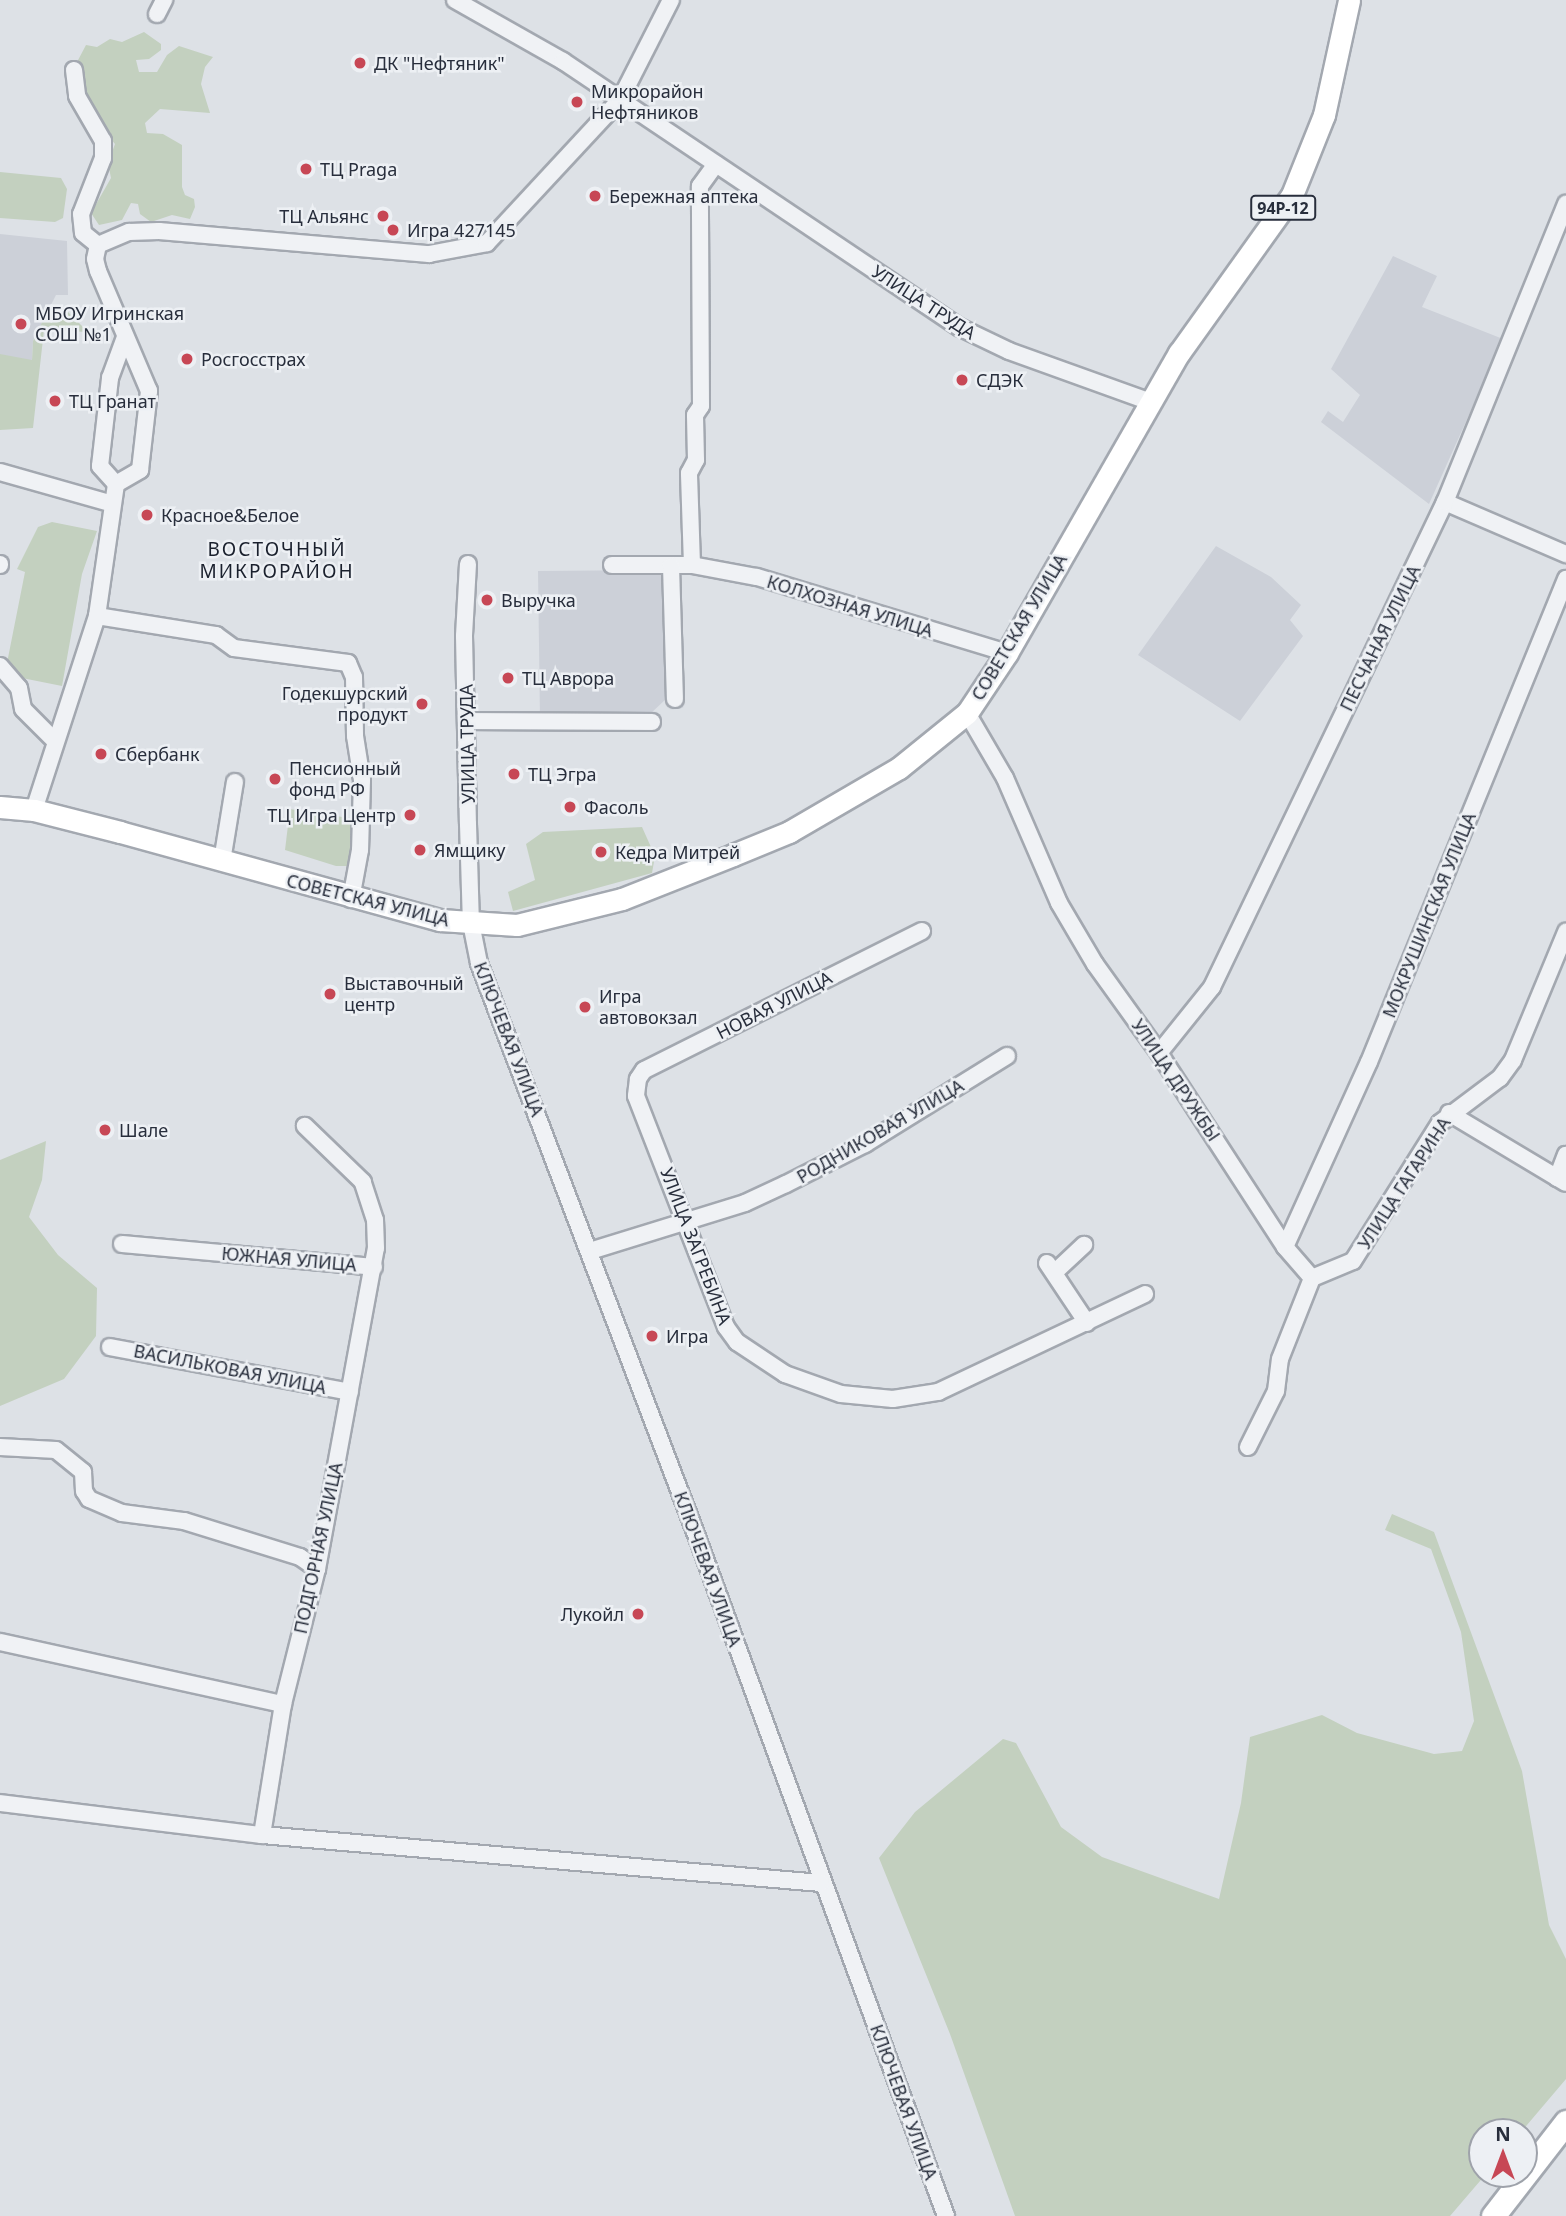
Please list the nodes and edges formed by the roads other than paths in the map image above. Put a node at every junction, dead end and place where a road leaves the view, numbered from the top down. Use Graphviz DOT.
graph roads {
  1 [pos="455,0"];
  2 [pos="671,0"];
  3 [pos="1349,0"];
  4 [pos="74,69"];
  5 [pos="620,100"];
  6 [pos="716,164"];
  7 [pos="1566,204"];
  8 [pos="98,245"];
  9 [pos="125,337"];
  10 [pos="1151,402"];
  11 [pos="0,472"];
  12 [pos="116,484"];
  13 [pos="1445,502"];
  14 [pos="113,504"];
  15 [pos="1566,554"];
  16 [pos="468,565"];
  17 [pos="612,565"];
  18 [pos="692,565"];
  19 [pos="671,566"];
  20 [pos="1566,579"];
  21 [pos="97,616"];
  22 [pos="1007,653"];
  23 [pos="0,666"];
  24 [pos="675,699"];
  25 [pos="967,713"];
  26 [pos="467,722"];
  27 [pos="652,722"];
  28 [pos="54,740"];
  29 [pos="234,782"];
  30 [pos="0,807"];
  31 [pos="34,810"];
  32 [pos="222,860"];
  33 [pos="351,899"];
  34 [pos="471,923"];
  35 [pos="922,931"];
  36 [pos="1566,932"];
  37 [pos="1159,1053"];
  38 [pos="1007,1056"];
  39 [pos="635,1087"];
  40 [pos="1449,1113"];
  41 [pos="305,1126"];
  42 [pos="1566,1155"];
  43 [pos="1562,1181"];
  44 [pos="687,1220"];
  45 [pos="122,1244"];
  46 [pos="1084,1245"];
  47 [pos="1285,1247"];
  48 [pos="590,1251"];
  49 [pos="374,1267"];
  50 [pos="1312,1278"];
  51 [pos="1145,1294"];
  52 [pos="1087,1323"];
  53 [pos="110,1347"];
  54 [pos="350,1392"];
  55 [pos="0,1447"];
  56 [pos="1248,1447"];
  57 [pos="317,1569"];
  58 [pos="0,1642"];
  59 [pos="283,1704"];
  60 [pos="0,1803"];
  61 [pos="262,1835"];
  62 [pos="821,1884"];
  63 [pos="1566,2122"];
  64 [pos="946,2216"];
  65 [pos="1493,2216"];
  1 -- 5 [label="street, УЛИЦА ТРУДА"];
  2 -- 5 [label="street"];
  3 -- 10 [label="main road, СОВЕТСКАЯ УЛИЦА / 94Р-12"];
  4 -- 8 [label="street"];
  5 -- 6 [label="street, УЛИЦА ТРУДА"];
  5 -- 8 [label="street"];
  6 -- 10 [label="street, УЛИЦА ТРУДА"];
  6 -- 18 [label="street"];
  7 -- 13 [label="street, ПЕСЧАНАЯ УЛИЦА"];
  8 -- 9 [label="street"];
  9 -- 12 [label="street"];
  9 -- 12 [label="street"];
  10 -- 22 [label="main road, СОВЕТСКАЯ УЛИЦА / 94Р-12"];
  11 -- 14 [label="street"];
  12 -- 14 [label="street"];
  13 -- 15 [label="street"];
  13 -- 37 [label="street, ПЕСЧАНАЯ УЛИЦА"];
  14 -- 21 [label="street"];
  16 -- 26 [label="street, УЛИЦА ТРУДА"];
  17 -- 19 [label="street, КОЛХОЗНАЯ УЛИЦА"];
  18 -- 19 [label="street, КОЛХОЗНАЯ УЛИЦА"];
  18 -- 22 [label="street, КОЛХОЗНАЯ УЛИЦА"];
  19 -- 24 [label="street"];
  20 -- 47 [label="street, МОКРУШИНСКАЯ УЛИЦА"];
  21 -- 28 [label="street"];
  21 -- 33 [label="street"];
  22 -- 25 [label="main road, СОВЕТСКАЯ УЛИЦА / 94Р-12"];
  23 -- 28 [label="street"];
  25 -- 34 [label="main road, СОВЕТСКАЯ УЛИЦА / 94Р-12"];
  25 -- 37 [label="street, УЛИЦА ДРУЖБЫ"];
  26 -- 27 [label="street"];
  26 -- 34 [label="street, УЛИЦА ТРУДА"];
  28 -- 31 [label="street"];
  29 -- 32 [label="street"];
  30 -- 31 [label="main road, СОВЕТСКАЯ УЛИЦА / 94Р-12"];
  31 -- 32 [label="main road, СОВЕТСКАЯ УЛИЦА / 94Р-12"];
  32 -- 33 [label="main road, СОВЕТСКАЯ УЛИЦА / 94Р-12"];
  33 -- 34 [label="main road, СОВЕТСКАЯ УЛИЦА / 94Р-12"];
  34 -- 48 [label="street, КЛЮЧЕВАЯ УЛИЦА"];
  35 -- 39 [label="street, НОВАЯ УЛИЦА"];
  36 -- 40 [label="street, УЛИЦА ГАГАРИНА"];
  37 -- 47 [label="street, УЛИЦА ДРУЖБЫ"];
  38 -- 44 [label="street, РОДНИКОВАЯ УЛИЦА"];
  39 -- 44 [label="street, УЛИЦА ЗАГРЕБИНА"];
  40 -- 43 [label="street"];
  40 -- 50 [label="street, УЛИЦА ГАГАРИНА"];
  41 -- 49 [label="street, ЮЖНАЯ УЛИЦА"];
  42 -- 43 [label="street"];
  44 -- 48 [label="street, РОДНИКОВАЯ УЛИЦА"];
  44 -- 52 [label="street, УЛИЦА ЗАГРЕБИНА"];
  45 -- 49 [label="street, ЮЖНАЯ УЛИЦА"];
  46 -- 52 [label="street"];
  47 -- 50 [label="street, УЛИЦА ДРУЖБЫ"];
  48 -- 62 [label="street, КЛЮЧЕВАЯ УЛИЦА"];
  49 -- 54 [label="street, ПОДГОРНАЯ УЛИЦА"];
  50 -- 56 [label="street"];
  51 -- 52 [label="street, УЛИЦА ЗАГРЕБИНА"];
  53 -- 54 [label="street, ВАСИЛЬКОВАЯ УЛИЦА"];
  54 -- 57 [label="street, ПОДГОРНАЯ УЛИЦА"];
  55 -- 57 [label="street"];
  57 -- 59 [label="street, ПОДГОРНАЯ УЛИЦА"];
  58 -- 59 [label="street"];
  59 -- 61 [label="street, ПОДГОРНАЯ УЛИЦА"];
  60 -- 61 [label="street"];
  61 -- 62 [label="street"];
  62 -- 64 [label="street, КЛЮЧЕВАЯ УЛИЦА"];
  63 -- 65 [label="highway"];
}
